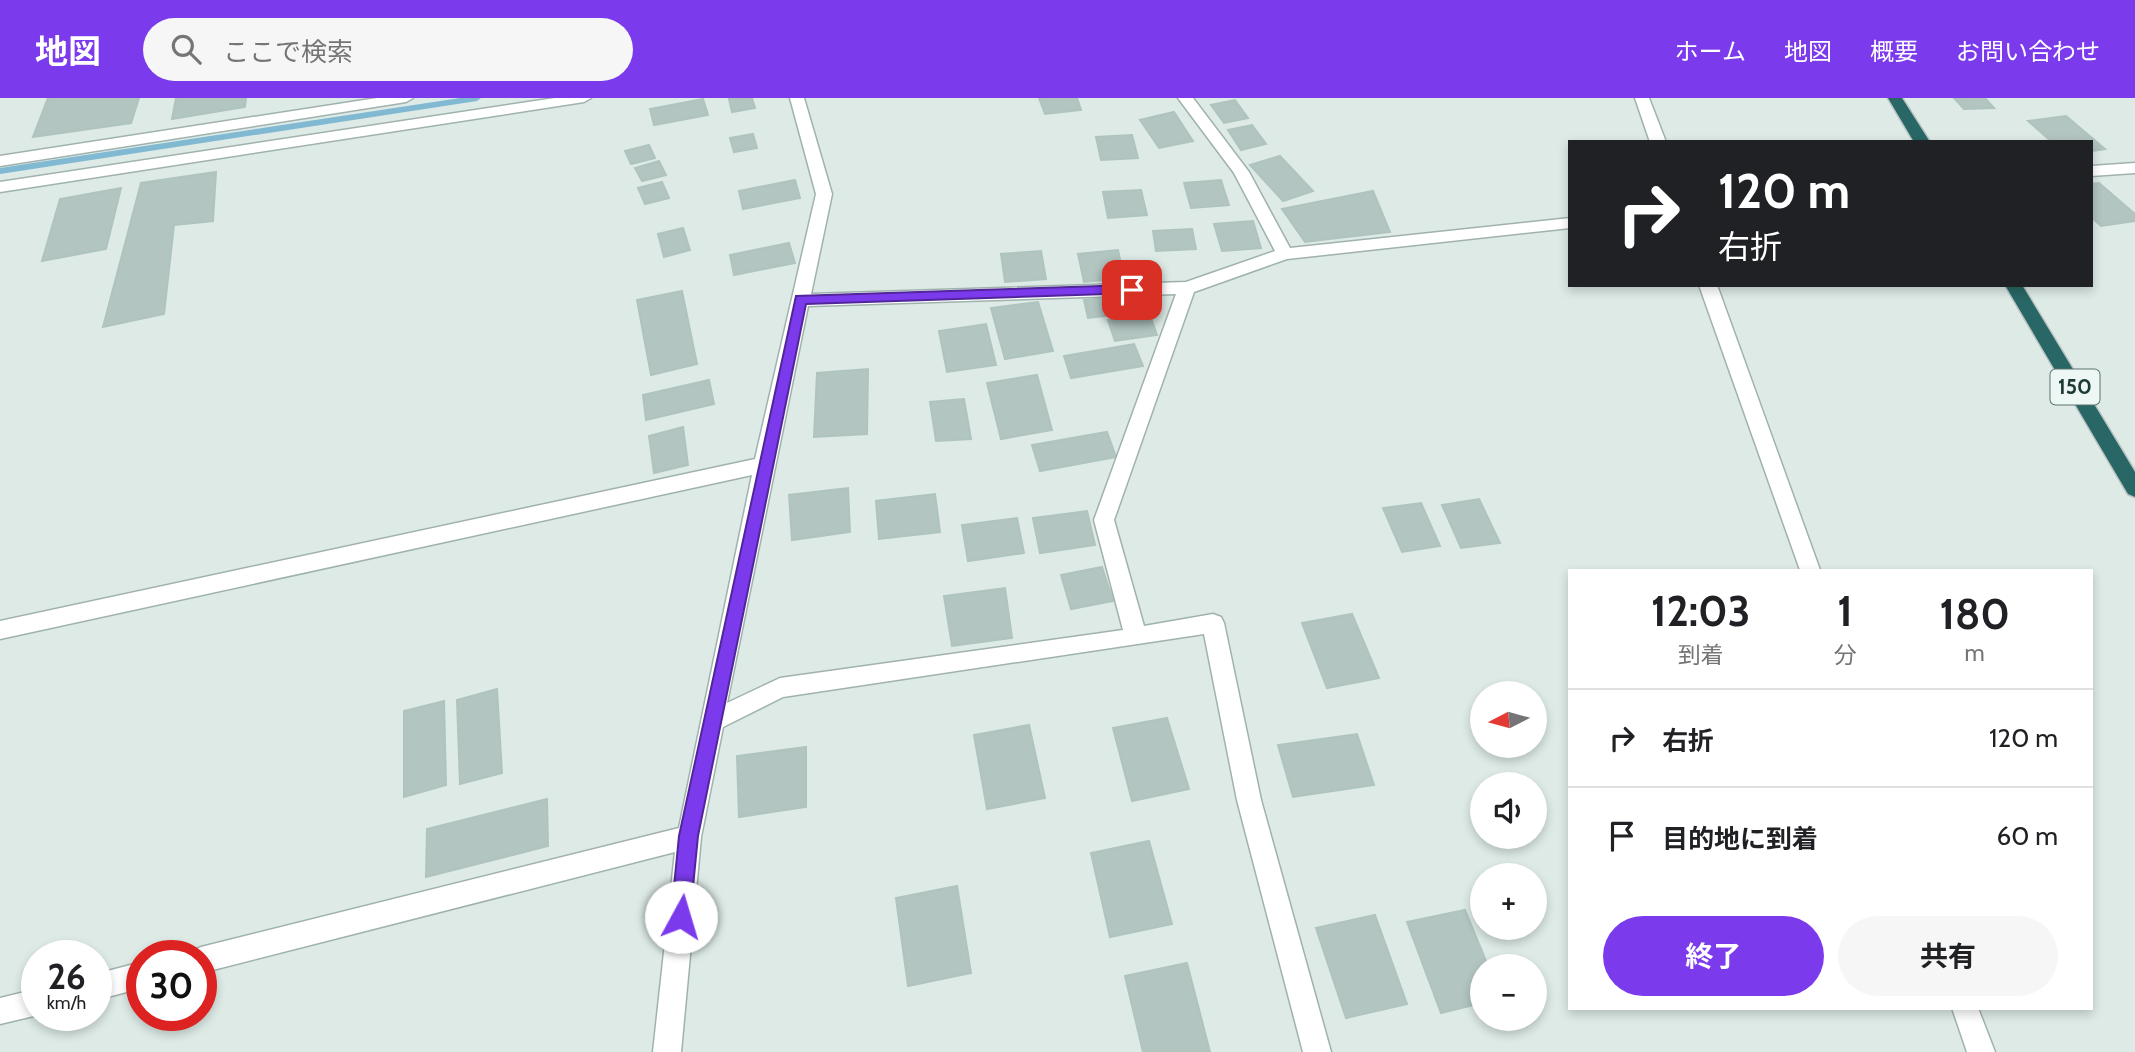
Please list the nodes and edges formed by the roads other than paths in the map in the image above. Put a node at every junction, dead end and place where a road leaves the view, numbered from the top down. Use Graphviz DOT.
graph roads {
  1 [pos="406,98"];
  2 [pos="584,98"];
  3 [pos="797,98"];
  4 [pos="1185,98"];
  5 [pos="1642,98"];
  6 [pos="1895,98"];
  7 [pos="1657,140"];
  8 [pos="1921,140"];
  9 [pos="0,161"];
  10 [pos="2135,168"];
  11 [pos="2093,171"];
  12 [pos="0,187"];
  13 [pos="1568,223"];
  14 [pos="1285,254"];
  15 [pos="1709,287"];
  16 [pos="2014,287"];
  17 [pos="1187,288"];
  18 [pos="800,300"];
  19 [pos="764,465"];
  20 [pos="2135,489"];
  21 [pos="1810,569"];
  22 [pos="0,629"];
  23 [pos="1136,637"];
  24 [pos="712,721"];
  25 [pos="689,836"];
  26 [pos="217,956"];
  27 [pos="21,1006"];
  28 [pos="1966,1010"];
  29 [pos="0,1011"];
  30 [pos="667,1052"];
  31 [pos="1317,1052"];
  32 [pos="1981,1052"];
  1 -- 9 [label="street"];
  2 -- 12 [label="street"];
  3 -- 18 [label="street"];
  4 -- 14 [label="street"];
  5 -- 7 [label="street"];
  6 -- 8 [label="highway"];
  10 -- 11 [label="street"];
  13 -- 14 [label="street"];
  14 -- 17 [label="street"];
  15 -- 21 [label="street"];
  16 -- 20 [label="highway, 150"];
  17 -- 18 [label="street"];
  17 -- 23 [label="street"];
  18 -- 19 [label="street"];
  19 -- 22 [label="street"];
  19 -- 24 [label="street"];
  23 -- 24 [label="street"];
  23 -- 31 [label="street"];
  24 -- 25 [label="street"];
  25 -- 26 [label="street"];
  25 -- 30 [label="street"];
  27 -- 29 [label="street"];
  28 -- 32 [label="street"];
}
